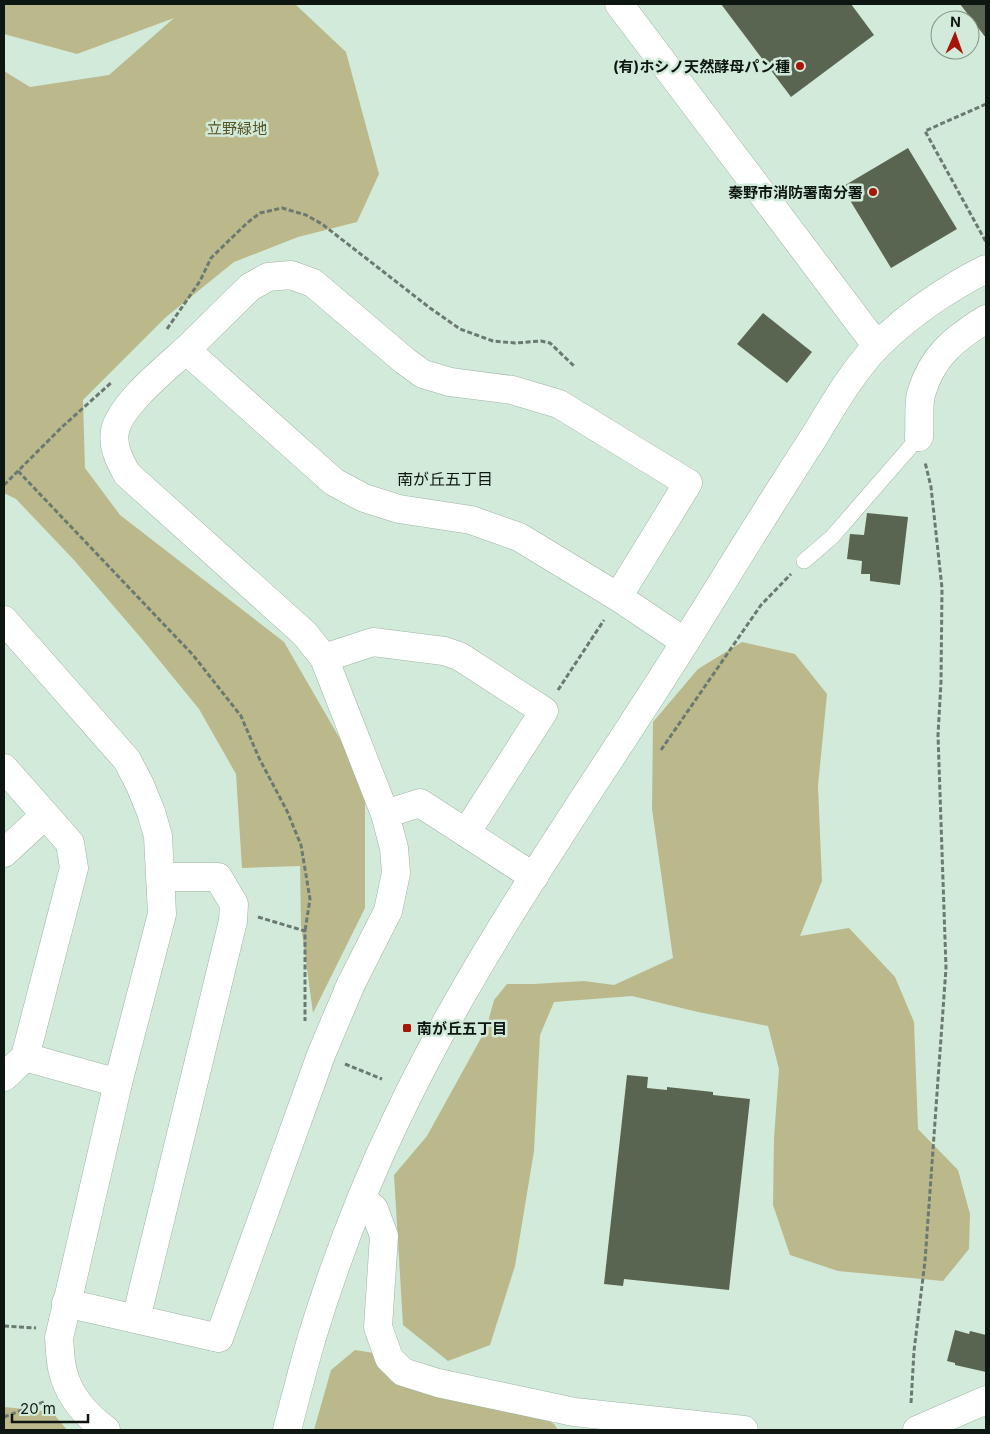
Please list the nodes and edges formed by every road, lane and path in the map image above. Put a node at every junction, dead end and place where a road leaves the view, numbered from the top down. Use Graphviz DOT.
graph roads {
  1 [pos="620,4"];
  2 [pos="986,104"];
  3 [pos="986,242"];
  4 [pos="986,269"];
  5 [pos="398,282"];
  6 [pos="986,319"];
  7 [pos="877,346"];
  8 [pos="186,350"];
  9 [pos="574,366"];
  10 [pos="118,376"];
  11 [pos="919,437"];
  12 [pos="18,471"];
  13 [pos="4,485"];
  14 [pos="804,562"];
  15 [pos="613,605"];
  16 [pos="6,628"];
  17 [pos="685,642"];
  18 [pos="324,658"];
  19 [pos="544,712"];
  20 [pos="661,750"];
  21 [pos="4,768"];
  22 [pos="385,814"];
  23 [pos="45,815"];
  24 [pos="466,833"];
  25 [pos="4,853"];
  26 [pos="161,877"];
  27 [pos="534,877"];
  28 [pos="234,910"];
  29 [pos="305,931"];
  30 [pos="305,1029"];
  31 [pos="25,1057"];
  32 [pos="352,1067"];
  33 [pos="4,1076"];
  34 [pos="382,1079"];
  35 [pos="118,1083"];
  36 [pos="362,1198"];
  37 [pos="66,1303"];
  38 [pos="136,1319"];
  39 [pos="4,1326"];
  40 [pos="45,1329"];
  41 [pos="48,1400"];
  42 [pos="986,1400"];
  43 [pos="4,1417"];
  44 [pos="914,1420"];
  45 [pos="106,1430"];
  46 [pos="287,1430"];
  47 [pos="744,1430"];
  1 -- 7 [label="street"];
  2 -- 3 [label="path"];
  4 -- 7 [label="street"];
  5 -- 9 [label="path"];
  6 -- 11 [label="street"];
  7 -- 17 [label="street"];
  8 -- 15 [label="street"];
  8 -- 15 [label="street"];
  8 -- 18 [label="street"];
  10 -- 12 [label="path"];
  11 -- 14 [label="lane"];
  11 -- 44 [label="path"];
  12 -- 13 [label="path"];
  12 -- 29 [label="path"];
  14 -- 20 [label="path"];
  15 -- 17 [label="street"];
  15 -- 19 [label="path"];
  16 -- 26 [label="street"];
  17 -- 27 [label="street"];
  18 -- 19 [label="street"];
  18 -- 22 [label="street"];
  19 -- 24 [label="street"];
  21 -- 23 [label="street"];
  22 -- 24 [label="street"];
  22 -- 38 [label="street"];
  23 -- 25 [label="street"];
  23 -- 31 [label="street"];
  24 -- 27 [label="street"];
  26 -- 28 [label="street"];
  26 -- 35 [label="street"];
  27 -- 36 [label="street"];
  28 -- 29 [label="path"];
  28 -- 38 [label="street"];
  29 -- 30 [label="path"];
  31 -- 33 [label="street"];
  31 -- 35 [label="street"];
  32 -- 34 [label="path"];
  35 -- 37 [label="street"];
  36 -- 46 [label="street"];
  36 -- 47 [label="street"];
  37 -- 38 [label="street"];
  37 -- 45 [label="street"];
  39 -- 40 [label="path"];
  41 -- 43 [label="path"];
  42 -- 44 [label="street"];
}
